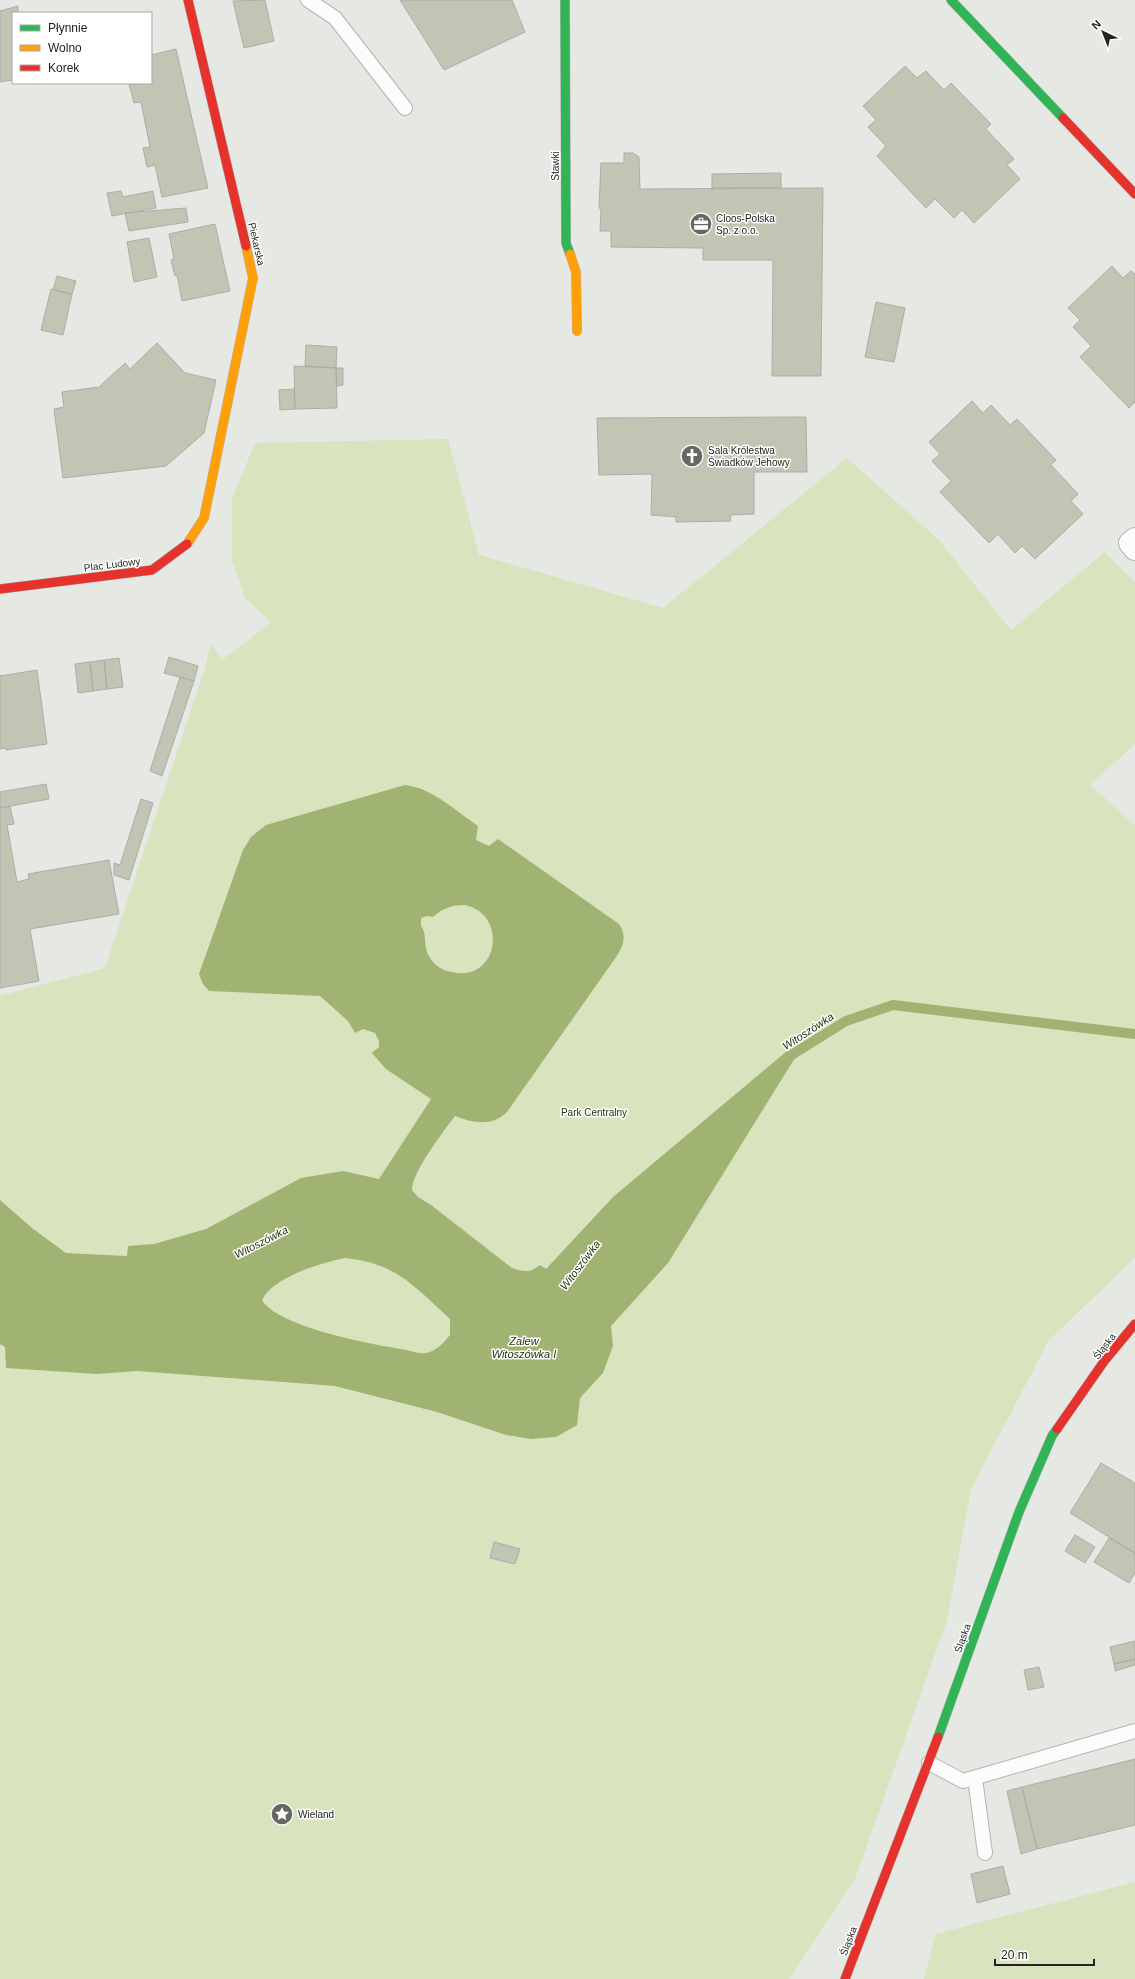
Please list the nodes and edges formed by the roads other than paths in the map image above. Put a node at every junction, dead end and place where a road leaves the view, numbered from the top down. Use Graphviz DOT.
graph roads {
  1 [pos="188,0"];
  2 [pos="308,0"];
  3 [pos="566,0"];
  4 [pos="952,0"];
  5 [pos="405,108"];
  6 [pos="1135,194"];
  7 [pos="577,331"];
  8 [pos="204,518"];
  9 [pos="0,589"];
  10 [pos="1135,1324"];
  11 [pos="1135,1731"];
  12 [pos="929,1763"];
  13 [pos="975,1778"];
  14 [pos="985,1853"];
  15 [pos="845,1979"];
  1 -- 8 [label="street, Piekarska"];
  2 -- 5 [label="lane"];
  3 -- 7 [label="street, Stawki"];
  4 -- 6 [label="street"];
  8 -- 9 [label="street, Plac Ludowy"];
  10 -- 12 [label="street, Śląska"];
  11 -- 13 [label="lane"];
  12 -- 13 [label="lane"];
  12 -- 15 [label="street, Śląska"];
  13 -- 14 [label="lane"];
}
